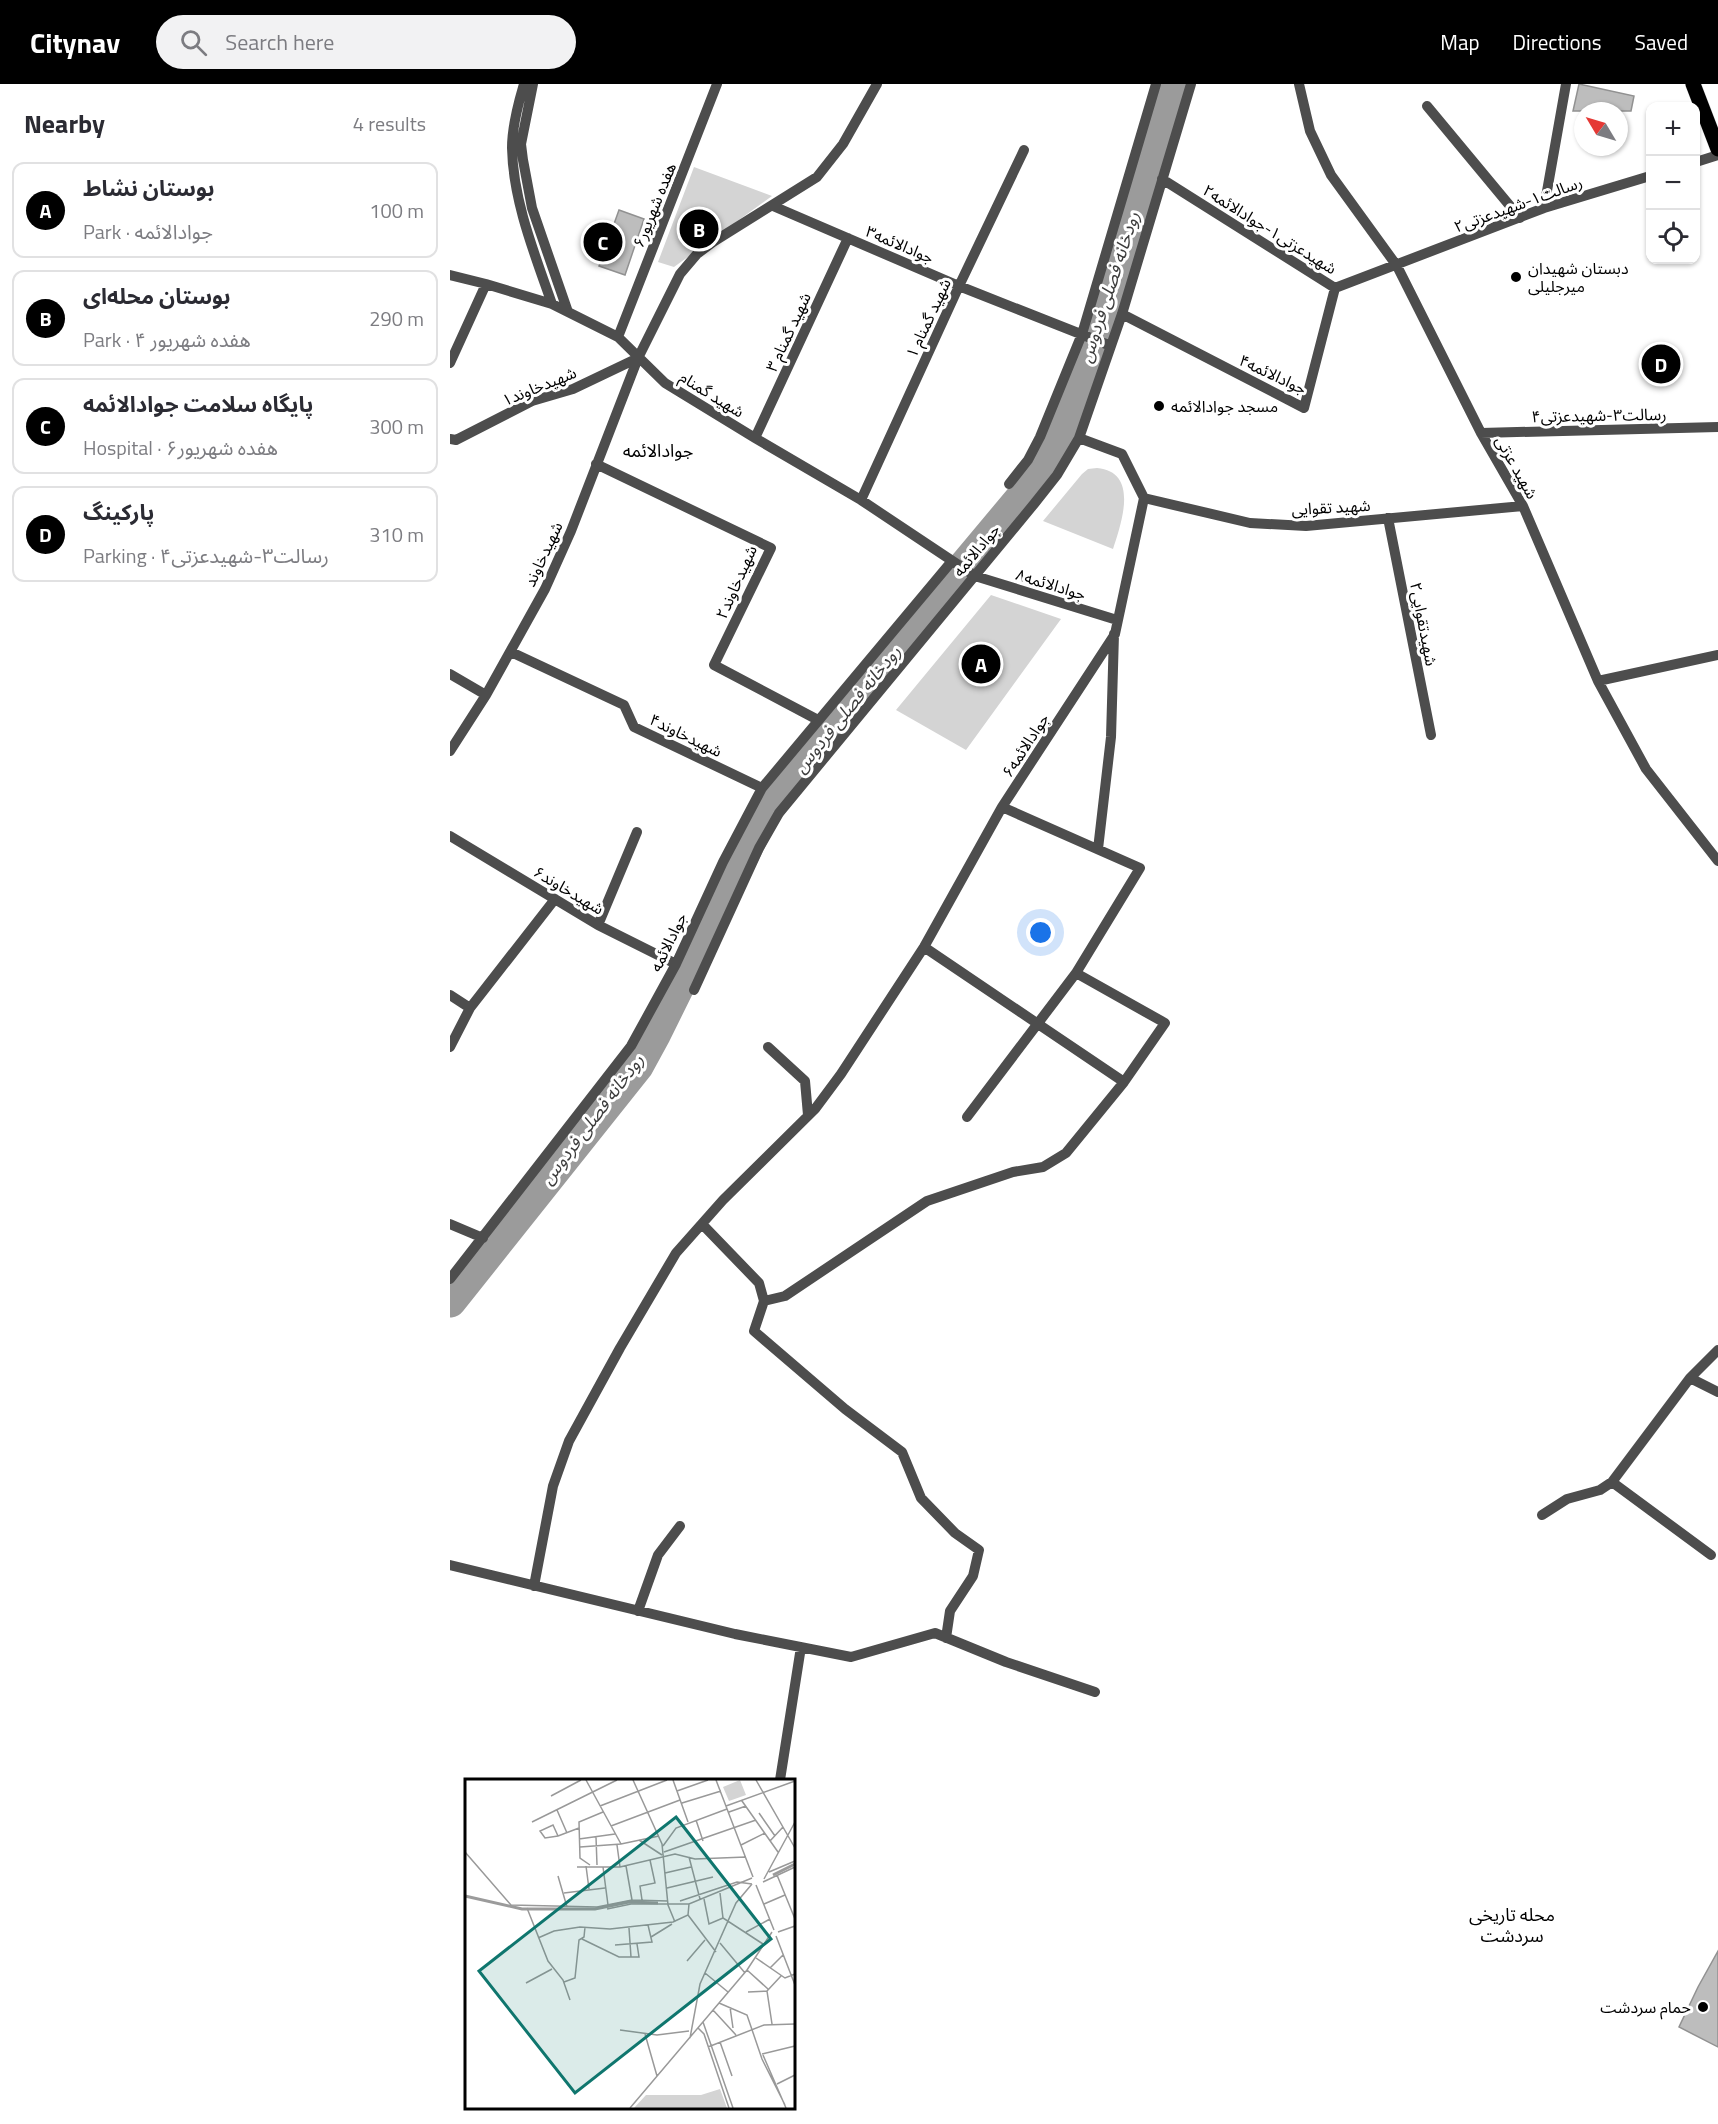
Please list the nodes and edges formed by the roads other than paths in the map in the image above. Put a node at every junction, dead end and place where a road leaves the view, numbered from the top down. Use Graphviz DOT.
graph roads {
  1 [pos="524,84"];
  2 [pos="533,84"];
  3 [pos="717,84"];
  4 [pos="877,84"];
  5 [pos="1156,84"];
  6 [pos="1191,84"];
  7 [pos="1299,84"];
  8 [pos="1566,84"];
  9 [pos="1693,84"];
  10 [pos="1427,106"];
  11 [pos="1718,149"];
  12 [pos="1024,150"];
  13 [pos="1718,155"];
  14 [pos="1700,160"];
  15 [pos="1646,177"];
  16 [pos="1162,179"];
  17 [pos="773,206"];
  18 [pos="1544,208"];
  19 [pos="1520,218"];
  20 [pos="848,238"];
  21 [pos="1397,266"];
  22 [pos="450,275"];
  23 [pos="486,284"];
  24 [pos="959,286"];
  25 [pos="1335,288"];
  26 [pos="552,304"];
  27 [pos="568,312"];
  28 [pos="1122,314"];
  29 [pos="1082,334"];
  30 [pos="618,336"];
  31 [pos="1111,346"];
  32 [pos="638,358"];
  33 [pos="450,363"];
  34 [pos="1718,427"];
  35 [pos="1480,432"];
  36 [pos="755,438"];
  37 [pos="1079,438"];
  38 [pos="450,439"];
  39 [pos="596,464"];
  40 [pos="1009,484"];
  41 [pos="1144,498"];
  42 [pos="861,500"];
  43 [pos="1523,506"];
  44 [pos="1388,518"];
  45 [pos="952,561"];
  46 [pos="975,576"];
  47 [pos="1118,620"];
  48 [pos="1114,634"];
  49 [pos="511,652"];
  50 [pos="1718,655"];
  51 [pos="450,674"];
  52 [pos="1598,681"];
  53 [pos="486,695"];
  54 [pos="818,720"];
  55 [pos="1431,735"];
  56 [pos="450,751"];
  57 [pos="762,788"];
  58 [pos="1002,807"];
  59 [pos="637,832"];
  60 [pos="450,836"];
  61 [pos="1098,849"];
  62 [pos="1718,861"];
  63 [pos="555,899"];
  64 [pos="598,925"];
  65 [pos="924,947"];
  66 [pos="676,964"];
  67 [pos="1076,973"];
  68 [pos="694,990"];
  69 [pos="450,995"];
  70 [pos="470,1008"];
  71 [pos="1038,1022"];
  72 [pos="450,1047"];
  73 [pos="768,1047"];
  74 [pos="1124,1082"];
  75 [pos="808,1115"];
  76 [pos="967,1117"];
  77 [pos="450,1224"];
  78 [pos="702,1224"];
  79 [pos="483,1238"];
  80 [pos="450,1279"];
  81 [pos="764,1301"];
  82 [pos="1718,1350"];
  83 [pos="1690,1378"];
  84 [pos="1718,1392"];
  85 [pos="1612,1482"];
  86 [pos="1542,1515"];
  87 [pos="680,1526"];
  88 [pos="1711,1555"];
  89 [pos="450,1565"];
  90 [pos="534,1586"];
  91 [pos="638,1611"];
  92 [pos="946,1638"];
  93 [pos="801,1647"];
  94 [pos="1095,1692"];
  95 [pos="780,1779"];
  1 -- 26 [label="street"];
  2 -- 27 [label="street"];
  3 -- 30 [label="street, هفده شهریور۶"];
  4 -- 17 [label="street, شهیدخاوند"];
  5 -- 29 [label="street"];
  6 -- 16 [label="street, جوادالائمه"];
  7 -- 21 [label="street, شهید عزتی"];
  8 -- 18 [label="street"];
  9 -- 11 [label="main road"];
  10 -- 19 [label="street"];
  12 -- 24 [label="street, شهید گمنام ۱"];
  13 -- 14 [label="street"];
  15 -- 18 [label="street, رسالت۱-شهیدعزتی۲"];
  16 -- 25 [label="street, شهیدعزتی۱-جوادالائمه۲"];
  16 -- 28 [label="street, جوادالائمه"];
  17 -- 20 [label="street, جوادالائمه۳"];
  17 -- 32 [label="street, شهیدخاوند"];
  18 -- 19 [label="street, رسالت۱-شهیدعزتی۲"];
  19 -- 21 [label="street, رسالت۱-شهیدعزتی۲"];
  20 -- 24 [label="street, جوادالائمه۳"];
  20 -- 36 [label="street, شهید گمنام ۳"];
  21 -- 25 [label="street, شهیدعزتی۱-جوادالائمه۲"];
  21 -- 35 [label="street, شهید عزتی"];
  22 -- 23 [label="street, شهید گمنام"];
  23 -- 26 [label="street, شهید گمنام"];
  23 -- 33 [label="street"];
  24 -- 29 [label="street, جوادالائمه۳"];
  24 -- 42 [label="street, شهید گمنام ۱"];
  25 -- 28 [label="street, جوادالائمه۴"];
  26 -- 27 [label="street, شهید گمنام"];
  27 -- 30 [label="street, شهید گمنام"];
  28 -- 31 [label="street, جوادالائمه"];
  29 -- 31 [label="street, جوادالائمه۳"];
  29 -- 40 [label="street"];
  30 -- 32 [label="street, شهید گمنام"];
  31 -- 37 [label="street, جوادالائمه"];
  32 -- 36 [label="street, شهید گمنام"];
  32 -- 38 [label="street, شهیدخاوند۱"];
  32 -- 39 [label="street, شهیدخاوند"];
  34 -- 35 [label="street, رسالت۳-شهیدعزتی۴"];
  35 -- 43 [label="street, شهید عزتی"];
  36 -- 42 [label="street, شهید گمنام"];
  37 -- 41 [label="street"];
  37 -- 46 [label="street, جوادالائمه"];
  39 -- 49 [label="street, شهیدخاوند"];
  39 -- 54 [label="street, شهیدخاوند۲"];
  41 -- 44 [label="street, شهید تقوایی"];
  41 -- 47 [label="street, جوادالائمه۶"];
  42 -- 45 [label="street, شهید گمنام"];
  43 -- 44 [label="street, شهید تقوایی"];
  43 -- 52 [label="street, شهید عزتی"];
  44 -- 55 [label="street, شهیدتقوایی۲"];
  45 -- 46 [label="street, جوادالائمه۸"];
  45 -- 54 [label="street, جوادالائمه"];
  46 -- 47 [label="street, جوادالائمه۸"];
  46 -- 68 [label="street, جوادالائمه"];
  47 -- 48 [label="street, جوادالائمه۶"];
  48 -- 58 [label="street, جوادالائمه۶"];
  48 -- 61 [label="street"];
  49 -- 53 [label="street, شهیدخاوند"];
  49 -- 57 [label="street, شهیدخاوند۴"];
  50 -- 52 [label="street"];
  51 -- 53 [label="street"];
  52 -- 62 [label="street, شهید عزتی"];
  53 -- 56 [label="street, شهیدخاوند"];
  54 -- 57 [label="street, جوادالائمه"];
  57 -- 66 [label="street, جوادالائمه"];
  58 -- 61 [label="street"];
  58 -- 65 [label="street, جوادالائمه۶"];
  59 -- 64 [label="street"];
  60 -- 63 [label="street, شهیدخاوند۶"];
  61 -- 67 [label="street"];
  63 -- 64 [label="street, شهیدخاوند۶"];
  63 -- 70 [label="street"];
  64 -- 66 [label="street, شهیدخاوند۶"];
  65 -- 71 [label="street"];
  65 -- 75 [label="street, جوادالائمه۶"];
  66 -- 79 [label="street, جوادالائمه"];
  67 -- 71 [label="street"];
  67 -- 74 [label="street"];
  69 -- 70 [label="street"];
  70 -- 72 [label="street"];
  71 -- 74 [label="street"];
  71 -- 76 [label="street"];
  73 -- 75 [label="street"];
  74 -- 81 [label="street"];
  75 -- 78 [label="street, جوادالائمه۶"];
  77 -- 79 [label="street"];
  78 -- 81 [label="street"];
  78 -- 90 [label="street, جوادالائمه۶"];
  79 -- 80 [label="street, جوادالائمه"];
  81 -- 92 [label="street"];
  82 -- 83 [label="street"];
  83 -- 84 [label="street"];
  83 -- 85 [label="street"];
  85 -- 86 [label="street"];
  85 -- 88 [label="street"];
  87 -- 91 [label="street"];
  89 -- 90 [label="street"];
  90 -- 91 [label="street"];
  91 -- 93 [label="street"];
  92 -- 93 [label="street"];
  92 -- 94 [label="street"];
  93 -- 95 [label="street"];
}
